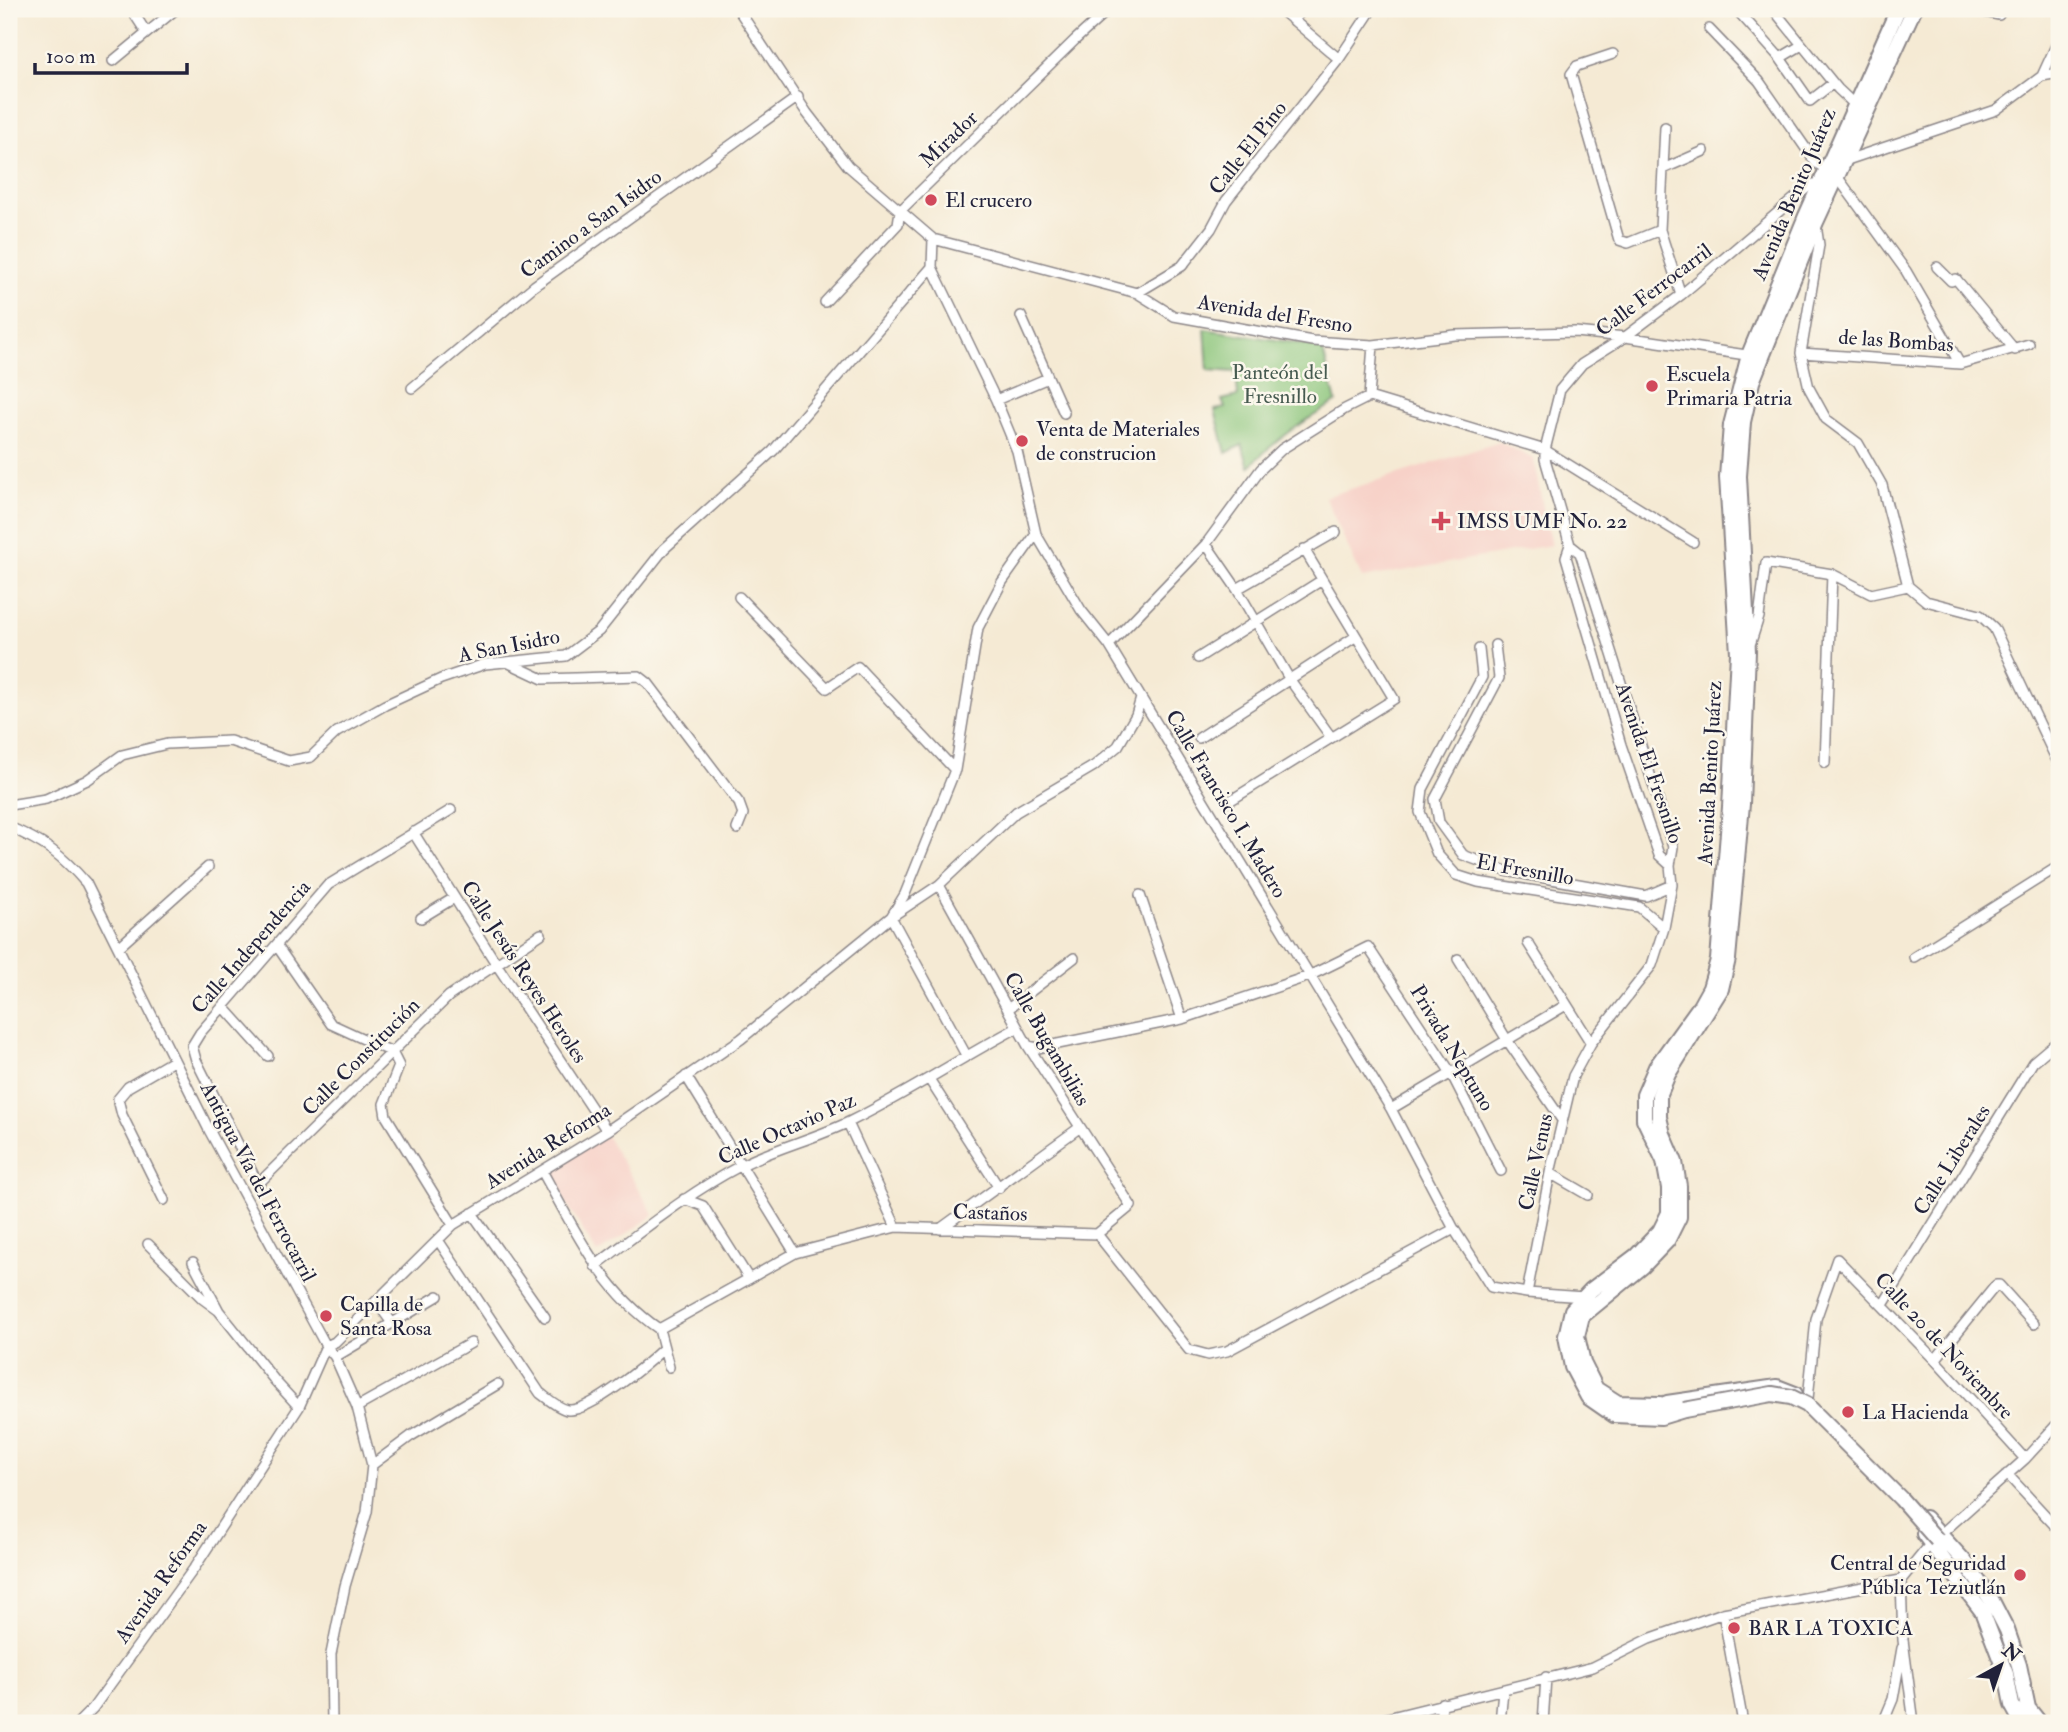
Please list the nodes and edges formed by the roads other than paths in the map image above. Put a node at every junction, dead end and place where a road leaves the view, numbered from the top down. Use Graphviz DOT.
graph roads {
  1 [pos="131,9"];
  2 [pos="176,9"];
  3 [pos="738,9"];
  4 [pos="1109,9"];
  5 [pos="1138,9"];
  6 [pos="1144,9"];
  7 [pos="1280,9"];
  8 [pos="1304,9"];
  9 [pos="1372,9"];
  10 [pos="1736,9"];
  11 [pos="1773,9"];
  12 [pos="1898,9"];
  13 [pos="1914,9"];
  14 [pos="1970,9"];
  15 [pos="1999,15"];
  16 [pos="1292,20"];
  17 [pos="1709,29"];
  18 [pos="146,32"];
  19 [pos="2059,39"];
  20 [pos="1802,45"];
  21 [pos="1613,54"];
  22 [pos="1780,58"];
  23 [pos="1339,59"];
  24 [pos="113,61"];
  25 [pos="2059,73"];
  26 [pos="2042,76"];
  27 [pos="1833,83"];
  28 [pos="798,97"];
  29 [pos="1855,105"];
  30 [pos="1665,127"];
  31 [pos="1704,150"];
  32 [pos="1844,160"];
  33 [pos="1663,169"];
  34 [pos="1832,172"];
  35 [pos="1825,187"];
  36 [pos="900,211"];
  37 [pos="1816,222"];
  38 [pos="1660,230"];
  39 [pos="933,239"];
  40 [pos="932,267"];
  41 [pos="1937,267"];
  42 [pos="1138,293"];
  43 [pos="1681,295"];
  44 [pos="825,302"];
  45 [pos="1021,316"];
  46 [pos="1625,337"];
  47 [pos="2029,344"];
  48 [pos="1373,345"];
  49 [pos="2014,350"];
  50 [pos="1801,353"];
  51 [pos="1755,357"];
  52 [pos="1960,364"];
  53 [pos="1048,378"];
  54 [pos="412,388"];
  55 [pos="1369,397"];
  56 [pos="996,400"];
  57 [pos="1064,413"];
  58 [pos="1545,450"];
  59 [pos="1336,532"];
  60 [pos="1036,534"];
  61 [pos="1693,542"];
  62 [pos="1206,544"];
  63 [pos="1570,545"];
  64 [pos="1304,549"];
  65 [pos="1832,574"];
  66 [pos="1322,580"];
  67 [pos="1908,586"];
  68 [pos="1237,589"];
  69 [pos="739,597"];
  70 [pos="1256,621"];
  71 [pos="1355,637"];
  72 [pos="1109,645"];
  73 [pos="1496,645"];
  74 [pos="1479,649"];
  75 [pos="1748,651"];
  76 [pos="1198,658"];
  77 [pos="508,662"];
  78 [pos="1290,680"];
  79 [pos="1141,698"];
  80 [pos="1331,737"];
  81 [pos="1199,738"];
  82 [pos="1825,763"];
  83 [pos="2059,765"];
  84 [pos="955,770"];
  85 [pos="1228,802"];
  86 [pos="9,805"];
  87 [pos="1437,809"];
  88 [pos="451,810"];
  89 [pos="1419,812"];
  90 [pos="9,827"];
  91 [pos="737,829"];
  92 [pos="413,832"];
  93 [pos="1670,865"];
  94 [pos="2059,866"];
  95 [pos="208,867"];
  96 [pos="939,885"];
  97 [pos="1672,886"];
  98 [pos="1140,895"];
  99 [pos="1646,896"];
  100 [pos="454,898"];
  101 [pos="1641,909"];
  102 [pos="421,918"];
  103 [pos="891,918"];
  104 [pos="1664,928"];
  105 [pos="541,934"];
  106 [pos="1528,943"];
  107 [pos="120,946"];
  108 [pos="276,946"];
  109 [pos="1914,957"];
  110 [pos="1074,958"];
  111 [pos="1458,959"];
  112 [pos="497,965"];
  113 [pos="1309,976"];
  114 [pos="1566,1005"];
  115 [pos="223,1006"];
  116 [pos="1008,1009"];
  117 [pos="1182,1019"];
  118 [pos="1017,1028"];
  119 [pos="1507,1040"];
  120 [pos="2059,1040"];
  121 [pos="1591,1043"];
  122 [pos="1028,1046"];
  123 [pos="392,1052"];
  124 [pos="966,1055"];
  125 [pos="268,1056"];
  126 [pos="173,1060"];
  127 [pos="1451,1073"];
  128 [pos="686,1076"];
  129 [pos="929,1079"];
  130 [pos="1391,1109"];
  131 [pos="1562,1120"];
  132 [pos="227,1121"];
  133 [pos="848,1123"];
  134 [pos="1079,1128"];
  135 [pos="209,1130"];
  136 [pos="607,1131"];
  137 [pos="741,1166"];
  138 [pos="542,1171"];
  139 [pos="1501,1171"];
  140 [pos="1550,1173"];
  141 [pos="999,1188"];
  142 [pos="1588,1195"];
  143 [pos="684,1199"];
  144 [pos="164,1200"];
  145 [pos="472,1213"];
  146 [pos="453,1225"];
  147 [pos="895,1227"];
  148 [pos="940,1229"];
  149 [pos="1454,1229"];
  150 [pos="1097,1234"];
  151 [pos="438,1240"];
  152 [pos="148,1244"];
  153 [pos="796,1253"];
  154 [pos="193,1262"];
  155 [pos="595,1266"];
  156 [pos="748,1279"];
  157 [pos="1527,1293"];
  158 [pos="438,1296"];
  159 [pos="1590,1300"];
  160 [pos="376,1301"];
  161 [pos="1883,1305"];
  162 [pos="219,1311"];
  163 [pos="545,1317"];
  164 [pos="392,1323"];
  165 [pos="2034,1324"];
  166 [pos="659,1329"];
  167 [pos="471,1343"];
  168 [pos="326,1346"];
  169 [pos="663,1349"];
  170 [pos="335,1357"];
  171 [pos="1935,1360"];
  172 [pos="669,1367"];
  173 [pos="498,1384"];
  174 [pos="1808,1399"];
  175 [pos="299,1407"];
  176 [pos="357,1408"];
  177 [pos="1661,1410"];
  178 [pos="2059,1422"];
  179 [pos="2025,1459"];
  180 [pos="372,1465"];
  181 [pos="2007,1474"];
  182 [pos="2057,1524"];
  183 [pos="1936,1538"];
  184 [pos="1901,1580"];
  185 [pos="1723,1613"];
  186 [pos="1903,1640"];
  187 [pos="1546,1677"];
  188 [pos="1503,1690"];
  189 [pos="1443,1703"];
  190 [pos="78,1723"];
  191 [pos="332,1723"];
  192 [pos="1369,1723"];
  193 [pos="1440,1723"];
  194 [pos="1500,1723"];
  195 [pos="1543,1723"];
  196 [pos="1743,1723"];
  197 [pos="1882,1723"];
  198 [pos="1914,1723"];
  199 [pos="2022,1723"];
  200 [pos="2028,1723"];
  201 [pos="2040,1723"];
  1 -- 18 [label="street"];
  2 -- 18 [label="street"];
  3 -- 28 [label="street"];
  4 -- 36 [label="street, Mirador"];
  5 -- 6 [label="street"];
  7 -- 16 [label="street"];
  8 -- 16 [label="street"];
  9 -- 23 [label="street, Calle El Pino"];
  10 -- 22 [label="street"];
  11 -- 20 [label="street"];
  12 -- 29 [label="main road, Avenida Benito Juárez"];
  13 -- 32 [label="main road, Avenida Benito Juárez"];
  14 -- 15 [label="street"];
  16 -- 23 [label="street"];
  17 -- 34 [label="street"];
  18 -- 24 [label="street"];
  19 -- 26 [label="street"];
  20 -- 22 [label="street"];
  20 -- 27 [label="street"];
  21 -- 38 [label="street"];
  22 -- 27 [label="street"];
  23 -- 42 [label="street, Calle El Pino"];
  25 -- 26 [label="street"];
  26 -- 32 [label="street"];
  27 -- 29 [label="street"];
  28 -- 36 [label="street"];
  28 -- 54 [label="street, Camino a San Isidro"];
  29 -- 34 [label="main road, Avenida Benito Juárez"];
  30 -- 33 [label="street"];
  31 -- 33 [label="street"];
  32 -- 34 [label="main road, Avenida Benito Juárez"];
  33 -- 38 [label="street"];
  34 -- 35 [label="main road, Avenida Benito Juárez"];
  34 -- 52 [label="street"];
  35 -- 37 [label="main road, Avenida Benito Juárez"];
  35 -- 43 [label="street, Calle Ferrocarril"];
  35 -- 51 [label="main road, Avenida Benito Juárez"];
  36 -- 39 [label="street"];
  36 -- 44 [label="street, Mirador"];
  37 -- 50 [label="street"];
  37 -- 51 [label="main road, Avenida Benito Juárez"];
  38 -- 43 [label="street"];
  39 -- 40 [label="street, Calle Francisco I. Madero"];
  39 -- 42 [label="street, Avenida del Fresno"];
  40 -- 56 [label="street, Calle Francisco I. Madero"];
  40 -- 77 [label="street, A San Isidro"];
  41 -- 49 [label="street"];
  42 -- 48 [label="street, Avenida del Fresno"];
  43 -- 46 [label="street, Calle Ferrocarril"];
  45 -- 53 [label="street"];
  46 -- 48 [label="street, Avenida del Fresno"];
  46 -- 51 [label="street, Avenida del Fresno"];
  46 -- 58 [label="street, Calle Ferrocarril"];
  47 -- 49 [label="street, de las Bombas"];
  48 -- 55 [label="street"];
  49 -- 52 [label="street, de las Bombas"];
  50 -- 52 [label="street, de las Bombas"];
  50 -- 67 [label="street"];
  51 -- 75 [label="main road, Avenida Benito Juárez"];
  51 -- 159 [label="main road, Avenida Benito Juárez"];
  53 -- 56 [label="street"];
  53 -- 57 [label="street"];
  55 -- 58 [label="street"];
  55 -- 62 [label="street"];
  56 -- 60 [label="street, Calle Francisco I. Madero"];
  58 -- 61 [label="street"];
  58 -- 63 [label="street, Avenida El Fresnillo"];
  59 -- 64 [label="street"];
  60 -- 72 [label="street, Calle Francisco I. Madero"];
  60 -- 84 [label="street"];
  62 -- 68 [label="street"];
  62 -- 72 [label="street"];
  63 -- 93 [label="street, Avenida El Fresnillo"];
  63 -- 93 [label="street, Avenida El Fresnillo"];
  64 -- 66 [label="street"];
  64 -- 68 [label="street"];
  65 -- 67 [label="street"];
  65 -- 75 [label="street"];
  65 -- 82 [label="street"];
  66 -- 70 [label="street"];
  66 -- 71 [label="street"];
  67 -- 83 [label="street"];
  68 -- 70 [label="street"];
  69 -- 84 [label="street"];
  70 -- 76 [label="street"];
  70 -- 78 [label="street"];
  71 -- 78 [label="street"];
  71 -- 80 [label="street"];
  72 -- 79 [label="street, Calle Francisco I. Madero"];
  73 -- 87 [label="street"];
  74 -- 89 [label="street"];
  75 -- 159 [label="main road, Avenida Benito Juárez"];
  77 -- 86 [label="street, A San Isidro"];
  77 -- 91 [label="street"];
  78 -- 80 [label="street"];
  78 -- 81 [label="street"];
  79 -- 96 [label="street, Avenida Reforma"];
  79 -- 113 [label="street, Calle Francisco I. Madero"];
  80 -- 85 [label="street"];
  84 -- 103 [label="street"];
  87 -- 89 [label="street"];
  87 -- 99 [label="street, El Fresnillo"];
  88 -- 92 [label="street, Calle Independencia"];
  89 -- 101 [label="street, El Fresnillo"];
  90 -- 107 [label="street, Antigua Vía del Ferrocarril"];
  92 -- 100 [label="street, Calle Jesús Reyes Heroles"];
  92 -- 108 [label="street, Calle Independencia"];
  93 -- 97 [label="street, Calle Venus"];
  94 -- 109 [label="street"];
  95 -- 107 [label="street"];
  96 -- 103 [label="street, Avenida Reforma"];
  96 -- 116 [label="street, Calle Bugambilias"];
  97 -- 99 [label="street"];
  97 -- 104 [label="street, Calle Venus"];
  98 -- 117 [label="street"];
  99 -- 101 [label="street"];
  100 -- 102 [label="street"];
  100 -- 112 [label="street, Calle Jesús Reyes Heroles"];
  101 -- 104 [label="street"];
  103 -- 124 [label="street"];
  103 -- 128 [label="street, Avenida Reforma"];
  104 -- 121 [label="street, Calle Venus"];
  105 -- 112 [label="street, Calle Constitución"];
  106 -- 114 [label="street"];
  107 -- 126 [label="street, Antigua Vía del Ferrocarril"];
  108 -- 115 [label="street, Calle Independencia"];
  108 -- 123 [label="street"];
  110 -- 116 [label="street"];
  111 -- 119 [label="street"];
  112 -- 123 [label="street, Calle Constitución"];
  112 -- 136 [label="street, Calle Jesús Reyes Heroles"];
  113 -- 117 [label="street"];
  113 -- 127 [label="street, Privada Neptuno"];
  113 -- 130 [label="street, Calle Francisco I. Madero"];
  114 -- 119 [label="street"];
  114 -- 121 [label="street"];
  115 -- 125 [label="street"];
  115 -- 132 [label="street, Calle Independencia"];
  116 -- 118 [label="street, Calle Bugambilias"];
  117 -- 122 [label="street"];
  118 -- 122 [label="street, Calle Bugambilias"];
  118 -- 124 [label="street, Calle Octavio Paz"];
  119 -- 127 [label="street"];
  119 -- 131 [label="street"];
  120 -- 161 [label="street, Calle Liberales"];
  121 -- 131 [label="street, Calle Venus"];
  122 -- 134 [label="street, Calle Bugambilias"];
  123 -- 132 [label="street, Calle Constitución"];
  123 -- 146 [label="street"];
  124 -- 129 [label="street, Calle Octavio Paz"];
  126 -- 135 [label="street, Antigua Vía del Ferrocarril"];
  126 -- 144 [label="street"];
  127 -- 130 [label="street"];
  127 -- 139 [label="street, Privada Neptuno"];
  128 -- 136 [label="street, Avenida Reforma"];
  128 -- 137 [label="street"];
  129 -- 133 [label="street, Calle Octavio Paz"];
  129 -- 141 [label="street"];
  130 -- 149 [label="street, Calle Francisco I. Madero"];
  131 -- 140 [label="street, Calle Venus"];
  132 -- 135 [label="street"];
  133 -- 137 [label="street, Calle Octavio Paz"];
  133 -- 147 [label="street"];
  134 -- 141 [label="street"];
  134 -- 150 [label="street, Calle Bugambilias"];
  135 -- 168 [label="street, Antigua Vía del Ferrocarril"];
  136 -- 138 [label="street, Avenida Reforma"];
  137 -- 143 [label="street, Calle Octavio Paz"];
  137 -- 153 [label="street"];
  138 -- 145 [label="street, Avenida Reforma"];
  138 -- 155 [label="street"];
  140 -- 142 [label="street"];
  140 -- 157 [label="street, Calle Venus"];
  141 -- 148 [label="street"];
  143 -- 155 [label="street, Calle Octavio Paz"];
  143 -- 156 [label="street"];
  145 -- 146 [label="street, Avenida Reforma"];
  145 -- 163 [label="street"];
  146 -- 151 [label="street, Avenida Reforma"];
  147 -- 148 [label="street, Castaños"];
  147 -- 153 [label="street, Castaños"];
  148 -- 150 [label="street, Castaños"];
  149 -- 150 [label="street"];
  149 -- 157 [label="street, Calle Francisco I. Madero"];
  151 -- 160 [label="street, Avenida Reforma"];
  151 -- 169 [label="street"];
  152 -- 162 [label="street"];
  153 -- 156 [label="street, Castaños"];
  154 -- 162 [label="street"];
  155 -- 166 [label="street"];
  156 -- 166 [label="street, Castaños"];
  157 -- 159 [label="street, Calle Francisco I. Madero"];
  158 -- 164 [label="street"];
  159 -- 177 [label="main road, Avenida Benito Juárez"];
  160 -- 164 [label="street"];
  160 -- 168 [label="street, Avenida Reforma"];
  161 -- 171 [label="street, Calle 20 de Noviembre"];
  161 -- 174 [label="street, Calle 20 de Noviembre"];
  162 -- 175 [label="street"];
  164 -- 170 [label="street"];
  165 -- 171 [label="street"];
  166 -- 169 [label="street"];
  167 -- 176 [label="street"];
  168 -- 170 [label="street, Antigua Vía del Ferrocarril"];
  168 -- 175 [label="street, Avenida Reforma"];
  169 -- 172 [label="street"];
  170 -- 176 [label="street, Antigua Vía del Ferrocarril"];
  171 -- 179 [label="street, Calle 20 de Noviembre"];
  173 -- 180 [label="street"];
  174 -- 177 [label="main road"];
  174 -- 183 [label="main road"];
  175 -- 190 [label="street, Avenida Reforma"];
  176 -- 180 [label="street, Antigua Vía del Ferrocarril"];
  177 -- 183 [label="main road"];
  177 -- 200 [label="main road, Avenida Benito Juárez, bridge"];
  178 -- 179 [label="street"];
  179 -- 181 [label="street"];
  180 -- 191 [label="street, Antigua Vía del Ferrocarril"];
  181 -- 182 [label="street"];
  181 -- 183 [label="street"];
  183 -- 184 [label="street"];
  183 -- 199 [label="main road"];
  183 -- 201 [label="main road"];
  184 -- 185 [label="street"];
  184 -- 186 [label="street"];
  185 -- 187 [label="street"];
  185 -- 196 [label="street"];
  186 -- 197 [label="street"];
  186 -- 198 [label="street"];
  187 -- 188 [label="street"];
  187 -- 195 [label="street"];
  188 -- 189 [label="street"];
  188 -- 194 [label="street"];
  189 -- 192 [label="street"];
  189 -- 193 [label="street"];
}
